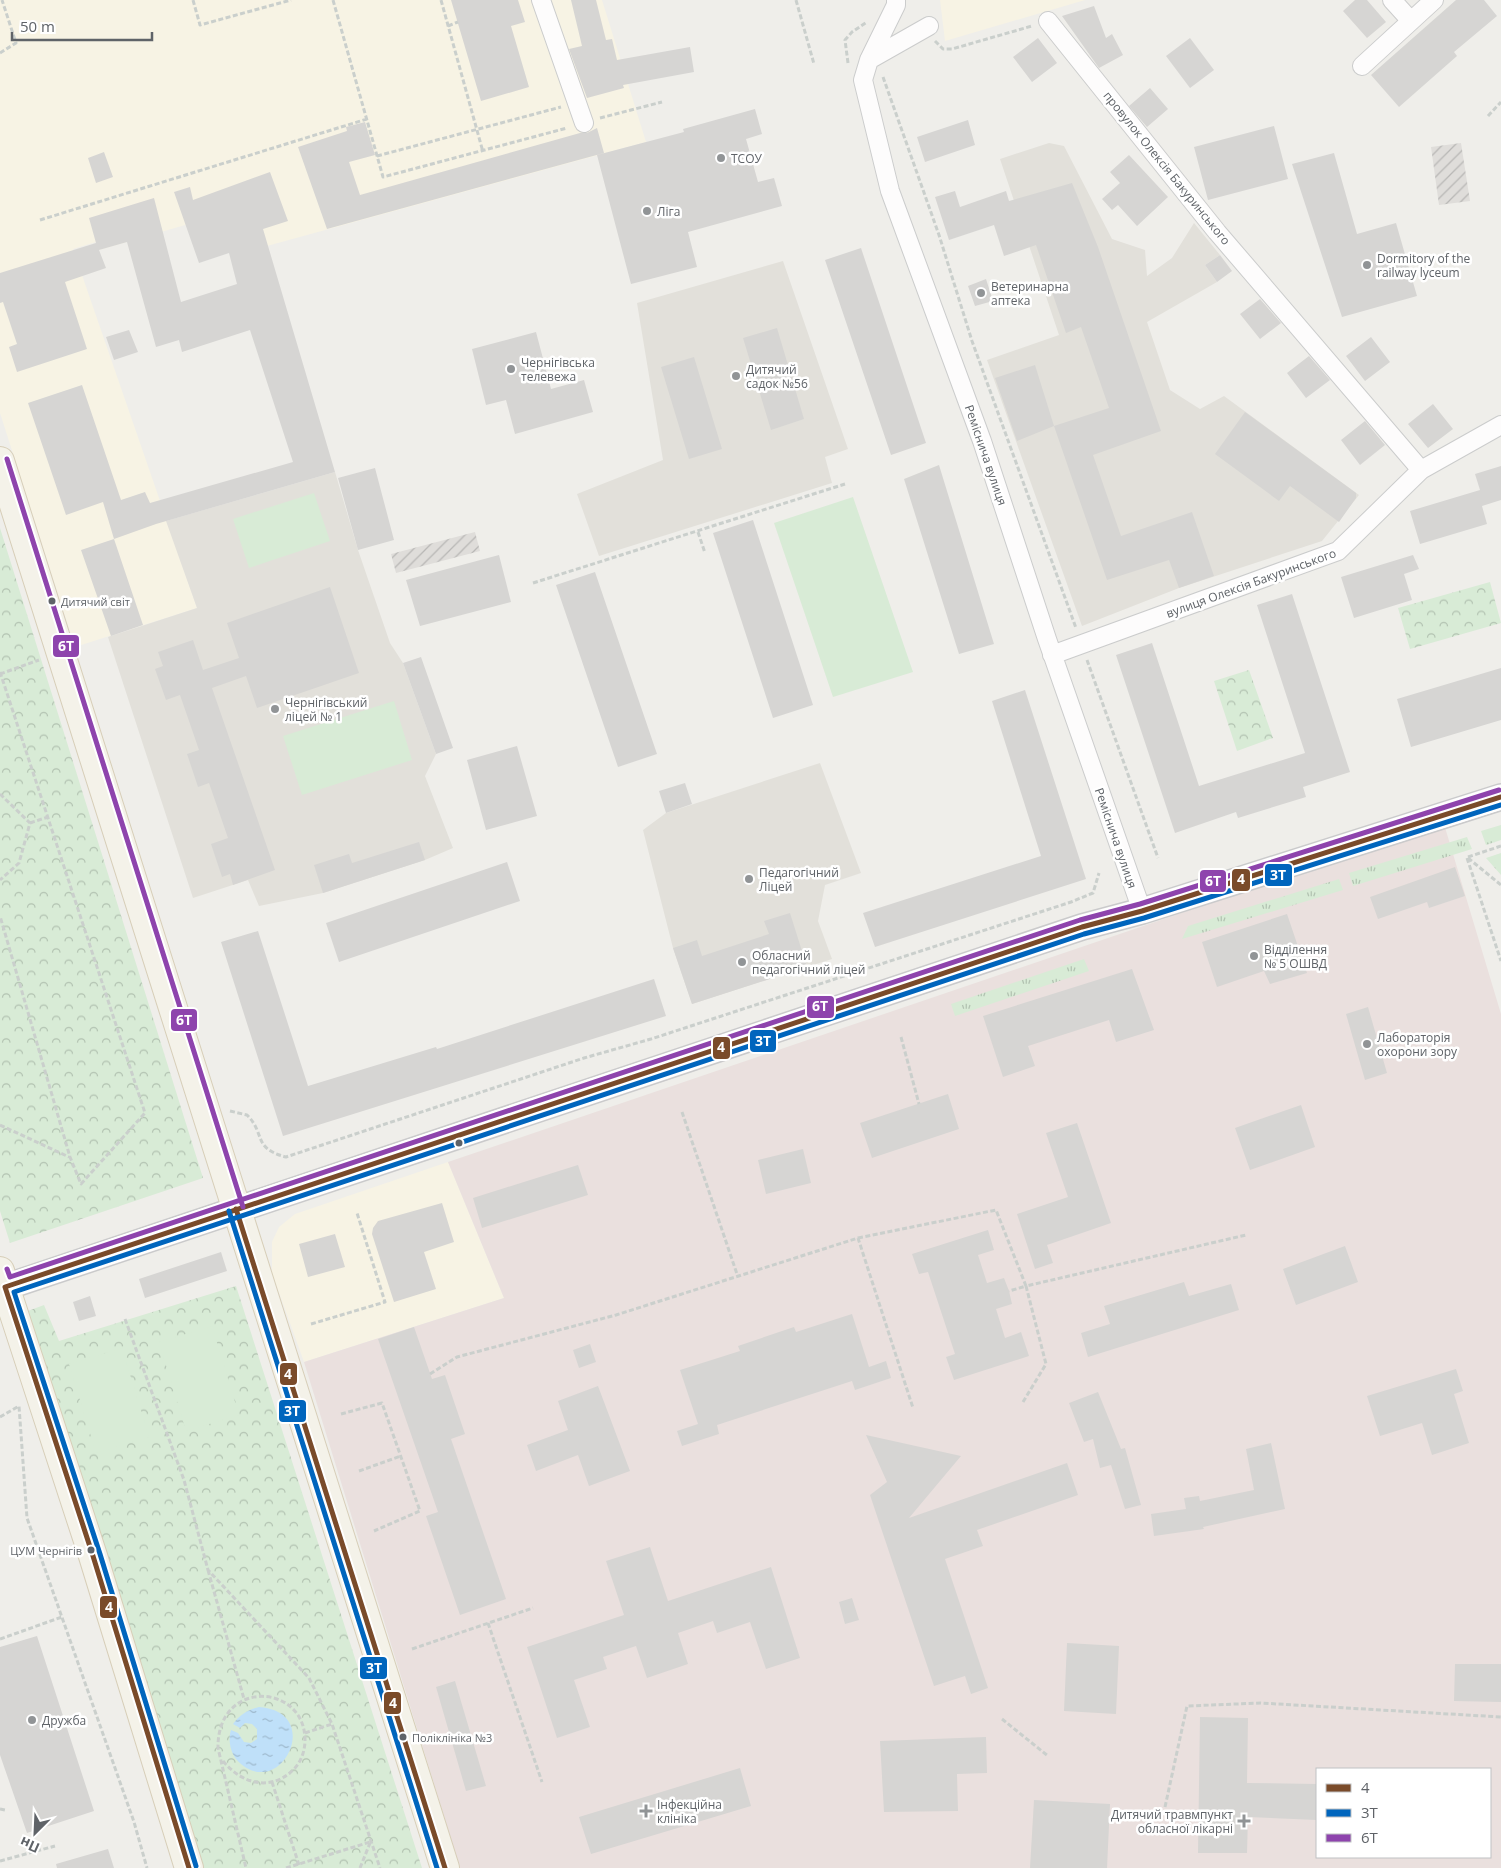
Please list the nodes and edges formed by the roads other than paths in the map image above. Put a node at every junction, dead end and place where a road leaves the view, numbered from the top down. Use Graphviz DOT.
graph roads {
  1 [pos="541,0"];
  2 [pos="896,0"];
  3 [pos="1392,0"];
  4 [pos="1434,0"];
  5 [pos="1048,21"];
  6 [pos="1411,21"];
  7 [pos="930,26"];
  8 [pos="869,60"];
  9 [pos="1362,66"];
  10 [pos="584,123"];
  11 [pos="1501,425"];
  12 [pos="0,461"];
  13 [pos="1421,470"];
  14 [pos="1052,655"];
  15 [pos="1501,798"];
  16 [pos="1142,911"];
  17 [pos="236,1209"];
  18 [pos="2,1282"];
  19 [pos="190,1868"];
  20 [pos="445,1868"];
  1 -- 10 [label="street"];
  2 -- 8 [label="street, Реміснича вулиця"];
  3 -- 6 [label="street"];
  4 -- 6 [label="street"];
  5 -- 13 [label="street, провулок Олексія Бакуринського"];
  6 -- 9 [label="street"];
  7 -- 8 [label="street"];
  8 -- 14 [label="street, Реміснича вулиця"];
  11 -- 13 [label="street, вулиця Олексія Бакуринського"];
  12 -- 17 [label="main road"];
  13 -- 14 [label="street, вулиця Олексія Бакуринського"];
  14 -- 16 [label="street, Реміснича вулиця"];
  15 -- 16 [label="main road"];
  16 -- 17 [label="main road"];
  17 -- 18 [label="main road"];
  17 -- 20 [label="main road"];
  18 -- 19 [label="main road"];
}
